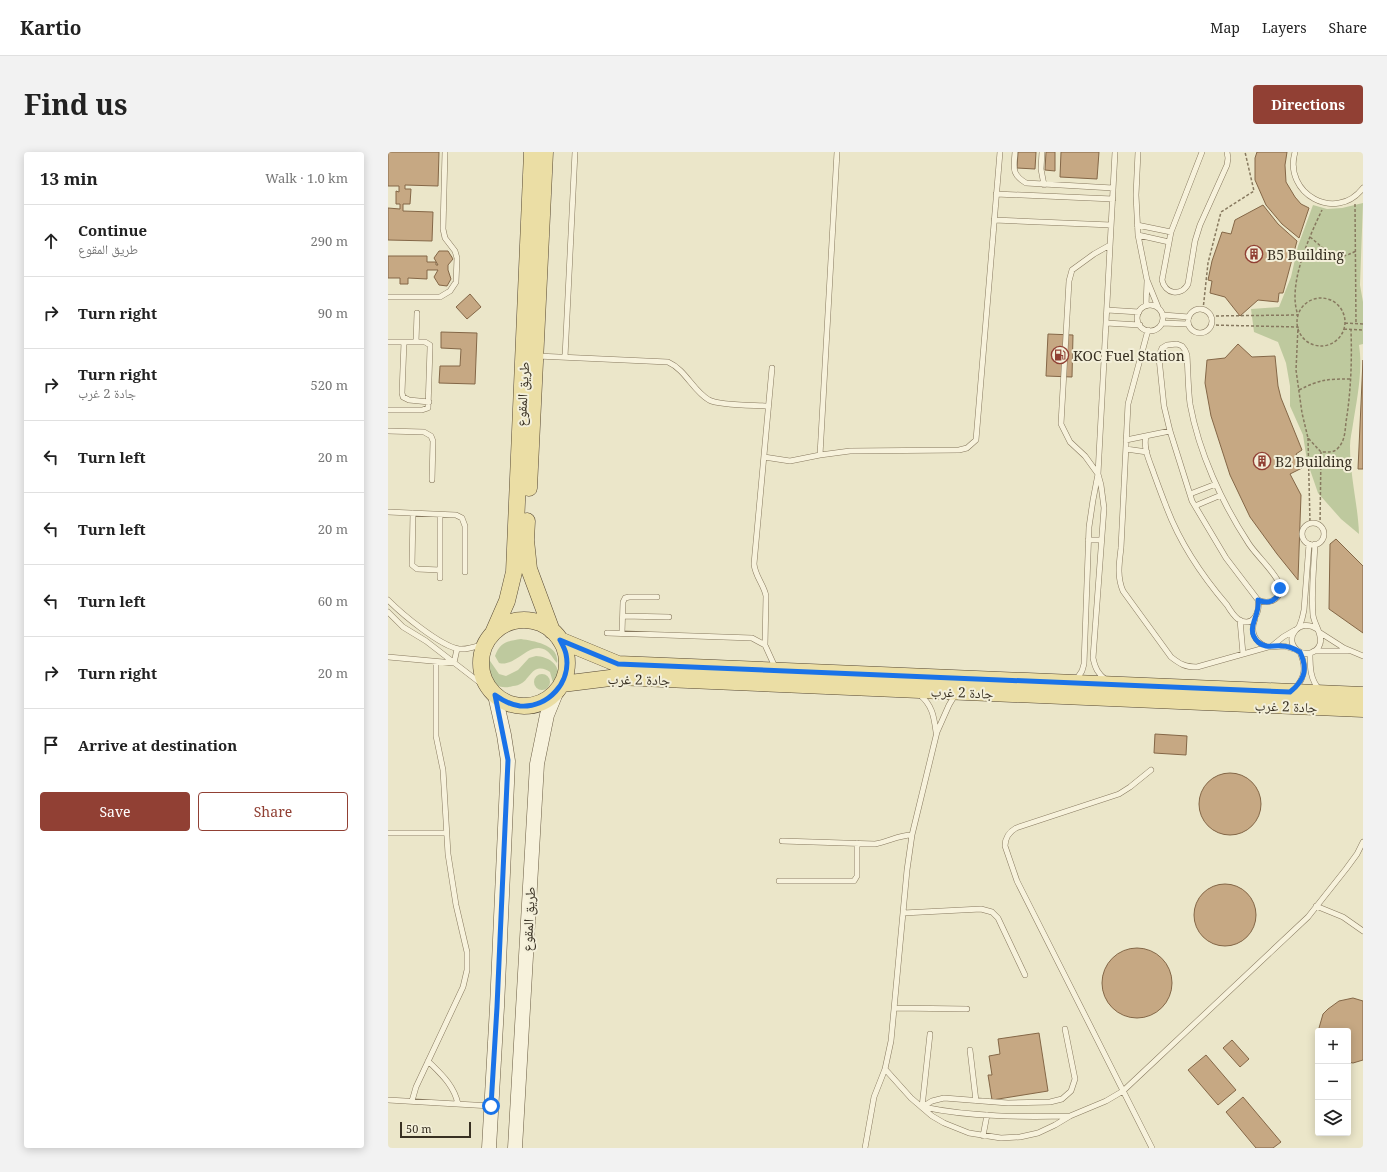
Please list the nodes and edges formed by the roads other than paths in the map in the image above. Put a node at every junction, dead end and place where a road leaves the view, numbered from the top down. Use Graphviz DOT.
graph roads {
  1 [pos="445,152"];
  2 [pos="532,152"];
  3 [pos="545,152"];
  4 [pos="575,152"];
  5 [pos="837,152"];
  6 [pos="1000,152"];
  7 [pos="1015,152"];
  8 [pos="1042,152"];
  9 [pos="1115,152"];
  10 [pos="1138,152"];
  11 [pos="1202,152"];
  12 [pos="1226,152"];
  13 [pos="1295,152"];
  14 [pos="1044,184"];
  15 [pos="1113,188"];
  16 [pos="1363,188"];
  17 [pos="996,194"];
  18 [pos="1113,199"];
  19 [pos="994,220"];
  20 [pos="1111,225"];
  21 [pos="1137,225"];
  22 [pos="1171,232"];
  23 [pos="1138,235"];
  24 [pos="1169,242"];
  25 [pos="1110,245"];
  26 [pos="1147,280"];
  27 [pos="388,297"];
  28 [pos="1146,306"];
  29 [pos="1158,307"];
  30 [pos="1107,310"];
  31 [pos="1139,312"];
  32 [pos="417,313"];
  33 [pos="1163,315"];
  34 [pos="1189,317"];
  35 [pos="1106,323"];
  36 [pos="1162,323"];
  37 [pos="1188,324"];
  38 [pos="1140,325"];
  39 [pos="1148,330"];
  40 [pos="388,342"];
  41 [pos="404,342"];
  42 [pos="416,342"];
  43 [pos="535,356"];
  44 [pos="564,357"];
  45 [pos="772,368"];
  46 [pos="429,402"];
  47 [pos="768,406"];
  48 [pos="388,410"];
  49 [pos="388,431"];
  50 [pos="1170,431"];
  51 [pos="1146,436"];
  52 [pos="1126,440"];
  53 [pos="1126,449"];
  54 [pos="1147,452"];
  55 [pos="820,455"];
  56 [pos="764,457"];
  57 [pos="1098,474"];
  58 [pos="432,480"];
  59 [pos="1216,484"];
  60 [pos="1190,494"];
  61 [pos="1221,495"];
  62 [pos="1195,506"];
  63 [pos="388,512"];
  64 [pos="413,513"];
  65 [pos="440,515"];
  66 [pos="1088,540"];
  67 [pos="1101,540"];
  68 [pos="1308,544"];
  69 [pos="1315,544"];
  70 [pos="440,570"];
  71 [pos="465,572"];
  72 [pos="440,578"];
  73 [pos="657,597"];
  74 [pos="388,600"];
  75 [pos="1258,600"];
  76 [pos="388,612"];
  77 [pos="623,616"];
  78 [pos="668,617"];
  79 [pos="1255,618"];
  80 [pos="1240,620"];
  81 [pos="1297,629"];
  82 [pos="1318,631"];
  83 [pos="608,632"];
  84 [pos="622,633"];
  85 [pos="556,635"];
  86 [pos="490,638"];
  87 [pos="765,645"];
  88 [pos="1270,647"];
  89 [pos="457,649"];
  90 [pos="1299,651"];
  91 [pos="1312,652"];
  92 [pos="1351,652"];
  93 [pos="1243,654"];
  94 [pos="1363,656"];
  95 [pos="388,657"];
  96 [pos="1084,658"];
  97 [pos="1093,658"];
  98 [pos="436,662"];
  99 [pos="454,663"];
  100 [pos="776,670"];
  101 [pos="1074,682"];
  102 [pos="1114,684"];
  103 [pos="559,688"];
  104 [pos="912,690"];
  105 [pos="957,692"];
  106 [pos="1290,692"];
  107 [pos="1324,693"];
  108 [pos="494,694"];
  109 [pos="1363,695"];
  110 [pos="1363,709"];
  111 [pos="937,732"];
  112 [pos="1151,770"];
  113 [pos="388,833"];
  114 [pos="446,833"];
  115 [pos="912,835"];
  116 [pos="782,841"];
  117 [pos="1363,842"];
  118 [pos="857,844"];
  119 [pos="779,880"];
  120 [pos="1316,906"];
  121 [pos="903,912"];
  122 [pos="1363,931"];
  123 [pos="1025,975"];
  124 [pos="894,1008"];
  125 [pos="967,1010"];
  126 [pos="1065,1028"];
  127 [pos="930,1034"];
  128 [pos="970,1050"];
  129 [pos="428,1061"];
  130 [pos="885,1069"];
  131 [pos="1123,1091"];
  132 [pos="388,1100"];
  133 [pos="412,1101"];
  134 [pos="976,1101"];
  135 [pos="458,1104"];
  136 [pos="491,1106"];
  137 [pos="922,1107"];
  138 [pos="987,1115"];
  139 [pos="1070,1116"];
  140 [pos="983,1136"];
  141 [pos="489,1148"];
  142 [pos="515,1148"];
  143 [pos="865,1148"];
  144 [pos="1152,1148"];
  1 -- 27 [label="lane"];
  2 -- 86 [label="main road, طريق المقوع"];
  3 -- 43 [label="main road, طريق المقوع"];
  4 -- 44 [label="lane"];
  5 -- 55 [label="lane"];
  6 -- 17 [label="lane"];
  7 -- 14 [label="lane"];
  8 -- 14 [label="lane"];
  9 -- 15 [label="lane"];
  10 -- 21 [label="lane"];
  11 -- 22 [label="lane"];
  12 -- 24 [label="lane"];
  13 -- 16 [label="lane"];
  14 -- 15 [label="lane"];
  15 -- 18 [label="lane"];
  17 -- 18 [label="lane"];
  17 -- 19 [label="lane"];
  18 -- 20 [label="lane"];
  19 -- 20 [label="lane"];
  19 -- 55 [label="lane"];
  20 -- 25 [label="lane"];
  21 -- 22 [label="lane"];
  21 -- 23 [label="lane"];
  22 -- 24 [label="lane"];
  23 -- 24 [label="lane"];
  23 -- 26 [label="lane"];
  25 -- 30 [label="lane"];
  25 -- 57 [label="lane"];
  26 -- 28 [label="lane"];
  26 -- 29 [label="lane"];
  28 -- 29 [label="lane"];
  28 -- 31 [label="lane"];
  29 -- 33 [label="lane"];
  30 -- 31 [label="lane"];
  30 -- 35 [label="lane"];
  31 -- 38 [label="lane"];
  32 -- 42 [label="lane"];
  33 -- 34 [label="lane"];
  33 -- 36 [label="lane"];
  34 -- 37 [label="lane"];
  34 -- 37 [label="lane"];
  35 -- 38 [label="lane"];
  35 -- 57 [label="lane"];
  36 -- 37 [label="lane"];
  36 -- 39 [label="lane"];
  38 -- 39 [label="lane"];
  39 -- 52 [label="lane"];
  40 -- 41 [label="lane"];
  41 -- 42 [label="lane"];
  41 -- 46 [label="lane"];
  42 -- 46 [label="lane"];
  43 -- 44 [label="lane"];
  43 -- 85 [label="main road, طريق المقوع"];
  44 -- 47 [label="lane"];
  45 -- 47 [label="lane"];
  46 -- 48 [label="lane"];
  47 -- 56 [label="lane"];
  49 -- 58 [label="lane"];
  50 -- 51 [label="lane"];
  50 -- 59 [label="lane"];
  50 -- 60 [label="lane"];
  51 -- 52 [label="lane"];
  51 -- 54 [label="lane"];
  52 -- 53 [label="lane"];
  53 -- 54 [label="lane"];
  53 -- 93 [label="lane"];
  54 -- 80 [label="lane"];
  55 -- 56 [label="lane"];
  56 -- 87 [label="lane"];
  57 -- 66 [label="lane"];
  57 -- 67 [label="lane"];
  59 -- 60 [label="lane"];
  59 -- 61 [label="lane"];
  60 -- 62 [label="lane"];
  61 -- 62 [label="lane"];
  61 -- 75 [label="lane"];
  62 -- 75 [label="lane"];
  63 -- 64 [label="lane"];
  64 -- 65 [label="lane"];
  64 -- 70 [label="lane"];
  65 -- 70 [label="lane"];
  65 -- 71 [label="lane"];
  66 -- 67 [label="lane"];
  66 -- 96 [label="lane"];
  67 -- 97 [label="lane"];
  68 -- 69 [label="lane"];
  68 -- 69 [label="lane"];
  68 -- 81 [label="lane"];
  69 -- 82 [label="lane"];
  70 -- 72 [label="lane"];
  73 -- 77 [label="lane"];
  74 -- 89 [label="lane"];
  75 -- 79 [label="lane"];
  76 -- 99 [label="lane"];
  77 -- 78 [label="lane"];
  77 -- 84 [label="lane"];
  79 -- 80 [label="lane"];
  79 -- 88 [label="lane"];
  80 -- 93 [label="lane"];
  81 -- 82 [label="lane"];
  81 -- 88 [label="lane"];
  81 -- 90 [label="lane"];
  82 -- 91 [label="lane"];
  82 -- 92 [label="lane"];
  83 -- 84 [label="lane"];
  84 -- 87 [label="lane"];
  85 -- 86 [label="main road"];
  85 -- 100 [label="main road, جادة 2 غرب"];
  85 -- 103 [label="main road"];
  86 -- 89 [label="lane"];
  86 -- 108 [label="main road"];
  87 -- 100 [label="lane"];
  88 -- 90 [label="lane"];
  88 -- 93 [label="lane"];
  89 -- 99 [label="lane"];
  90 -- 91 [label="lane"];
  90 -- 106 [label="lane"];
  91 -- 92 [label="lane"];
  91 -- 107 [label="lane"];
  92 -- 94 [label="lane"];
  95 -- 98 [label="lane"];
  96 -- 97 [label="lane"];
  96 -- 101 [label="lane"];
  97 -- 102 [label="lane"];
  98 -- 99 [label="lane"];
  98 -- 114 [label="lane"];
  99 -- 108 [label="lane"];
  100 -- 101 [label="main road, جادة 2 غرب"];
  101 -- 102 [label="main road, جادة 2 غرب"];
  102 -- 106 [label="main road, جادة 2 غرب"];
  103 -- 104 [label="main road, جادة 2 غرب"];
  103 -- 108 [label="main road"];
  103 -- 142 [label="street, طريق المقوع"];
  104 -- 105 [label="main road, جادة 2 غرب"];
  104 -- 111 [label="lane"];
  105 -- 110 [label="main road, جادة 2 غرب"];
  105 -- 111 [label="lane"];
  106 -- 107 [label="main road, جادة 2 غرب"];
  107 -- 109 [label="main road, جادة 2 غرب"];
  108 -- 136 [label="street, طريق المقوع"];
  111 -- 115 [label="lane"];
  112 -- 131 [label="lane"];
  113 -- 114 [label="lane"];
  114 -- 129 [label="lane"];
  115 -- 118 [label="lane"];
  115 -- 121 [label="lane"];
  116 -- 118 [label="lane"];
  117 -- 120 [label="lane"];
  118 -- 119 [label="lane"];
  120 -- 122 [label="lane"];
  120 -- 131 [label="lane"];
  121 -- 123 [label="lane"];
  121 -- 124 [label="lane"];
  124 -- 125 [label="lane"];
  124 -- 130 [label="lane"];
  126 -- 134 [label="lane"];
  127 -- 137 [label="lane"];
  128 -- 134 [label="lane"];
  129 -- 133 [label="lane"];
  129 -- 135 [label="lane"];
  130 -- 137 [label="lane"];
  130 -- 143 [label="lane"];
  131 -- 139 [label="lane"];
  131 -- 144 [label="lane"];
  132 -- 133 [label="lane"];
  133 -- 135 [label="lane"];
  134 -- 137 [label="lane"];
  135 -- 136 [label="lane"];
  136 -- 141 [label="street, طريق المقوع"];
  137 -- 138 [label="lane"];
  137 -- 140 [label="lane"];
  138 -- 139 [label="lane"];
  138 -- 140 [label="lane"];
  139 -- 140 [label="lane"];
}
